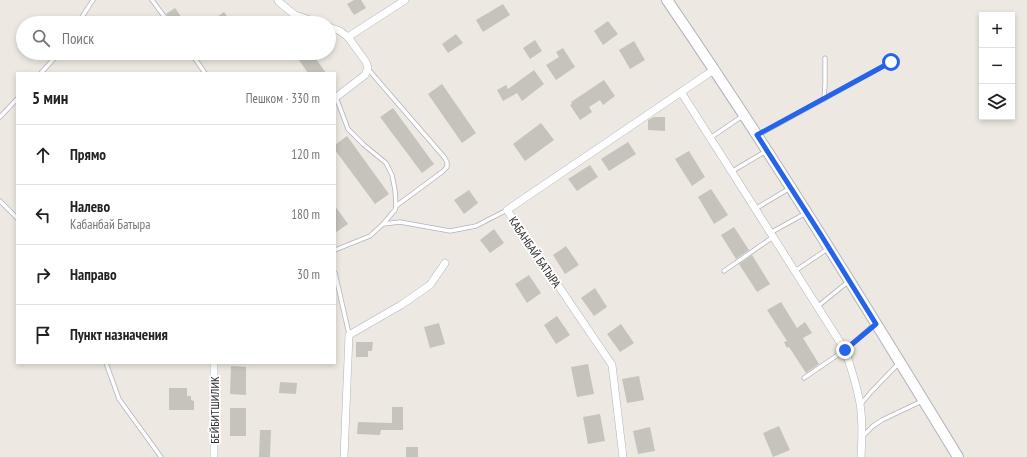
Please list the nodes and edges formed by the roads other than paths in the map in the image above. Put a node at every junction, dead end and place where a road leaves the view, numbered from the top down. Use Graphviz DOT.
graph roads {
  1 [pos="93,0"];
  2 [pos="152,0"];
  3 [pos="278,0"];
  4 [pos="405,0"];
  5 [pos="667,0"];
  6 [pos="83,16"];
  7 [pos="164,16"];
  8 [pos="297,16"];
  9 [pos="336,30"];
  10 [pos="348,37"];
  11 [pos="825,58"];
  12 [pos="53,60"];
  13 [pos="196,60"];
  14 [pos="891,62"];
  15 [pos="368,68"];
  16 [pos="715,69"];
  17 [pos="42,72"];
  18 [pos="204,72"];
  19 [pos="681,92"];
  20 [pos="336,97"];
  21 [pos="824,98"];
  22 [pos="16,100"];
  23 [pos="744,115"];
  24 [pos="0,117"];
  25 [pos="757,135"];
  26 [pos="710,138"];
  27 [pos="767,150"];
  28 [pos="731,172"];
  29 [pos="791,188"];
  30 [pos="0,201"];
  31 [pos="396,206"];
  32 [pos="755,209"];
  33 [pos="506,210"];
  34 [pos="807,212"];
  35 [pos="16,217"];
  36 [pos="383,224"];
  37 [pos="772,235"];
  38 [pos="829,248"];
  39 [pos="336,250"];
  40 [pos="445,263"];
  41 [pos="724,271"];
  42 [pos="795,271"];
  43 [pos="336,277"];
  44 [pos="849,280"];
  45 [pos="817,307"];
  46 [pos="876,324"];
  47 [pos="349,335"];
  48 [pos="845,350"];
  49 [pos="897,358"];
  50 [pos="106,364"];
  51 [pos="214,364"];
  52 [pos="804,378"];
  53 [pos="924,401"];
  54 [pos="861,405"];
  55 [pos="862,437"];
  56 [pos="161,457"];
  57 [pos="214,457"];
  58 [pos="344,457"];
  59 [pos="623,457"];
  60 [pos="861,457"];
  61 [pos="958,457"];
  1 -- 6 [label="lane"];
  2 -- 7 [label="lane"];
  3 -- 8 [label="street"];
  4 -- 10 [label="street"];
  5 -- 16 [label="main road"];
  9 -- 10 [label="street"];
  10 -- 15 [label="street"];
  11 -- 21 [label="lane"];
  12 -- 17 [label="lane"];
  13 -- 18 [label="lane"];
  14 -- 21 [label="lane"];
  15 -- 20 [label="street"];
  15 -- 31 [label="lane"];
  16 -- 19 [label="street, КАБАНБАЙ БАТЫРА"];
  16 -- 23 [label="main road"];
  19 -- 26 [label="street"];
  19 -- 33 [label="street, КАБАНБАЙ БАТЫРА"];
  20 -- 31 [label="lane"];
  21 -- 25 [label="lane"];
  22 -- 24 [label="lane"];
  23 -- 25 [label="main road"];
  23 -- 26 [label="lane"];
  25 -- 27 [label="main road"];
  26 -- 28 [label="street"];
  27 -- 28 [label="lane"];
  27 -- 29 [label="main road"];
  28 -- 32 [label="street"];
  29 -- 32 [label="lane"];
  29 -- 34 [label="main road"];
  30 -- 35 [label="lane"];
  31 -- 36 [label="lane"];
  32 -- 37 [label="street"];
  33 -- 36 [label="lane"];
  33 -- 59 [label="street, КАБАНБАЙ БАТЫРА"];
  34 -- 37 [label="lane"];
  34 -- 38 [label="main road"];
  36 -- 39 [label="lane"];
  37 -- 41 [label="lane"];
  37 -- 42 [label="street"];
  38 -- 42 [label="lane"];
  38 -- 44 [label="main road"];
  40 -- 47 [label="street"];
  42 -- 45 [label="street"];
  43 -- 47 [label="lane"];
  44 -- 45 [label="lane"];
  44 -- 46 [label="main road"];
  45 -- 48 [label="street"];
  46 -- 48 [label="lane"];
  46 -- 49 [label="main road"];
  47 -- 58 [label="street"];
  48 -- 52 [label="lane"];
  48 -- 54 [label="street"];
  49 -- 53 [label="main road"];
  49 -- 54 [label="lane"];
  50 -- 56 [label="lane"];
  51 -- 57 [label="street, БЕЙБИТШИЛИК"];
  53 -- 55 [label="lane"];
  53 -- 61 [label="main road"];
  54 -- 55 [label="street"];
  55 -- 60 [label="street"];
}
